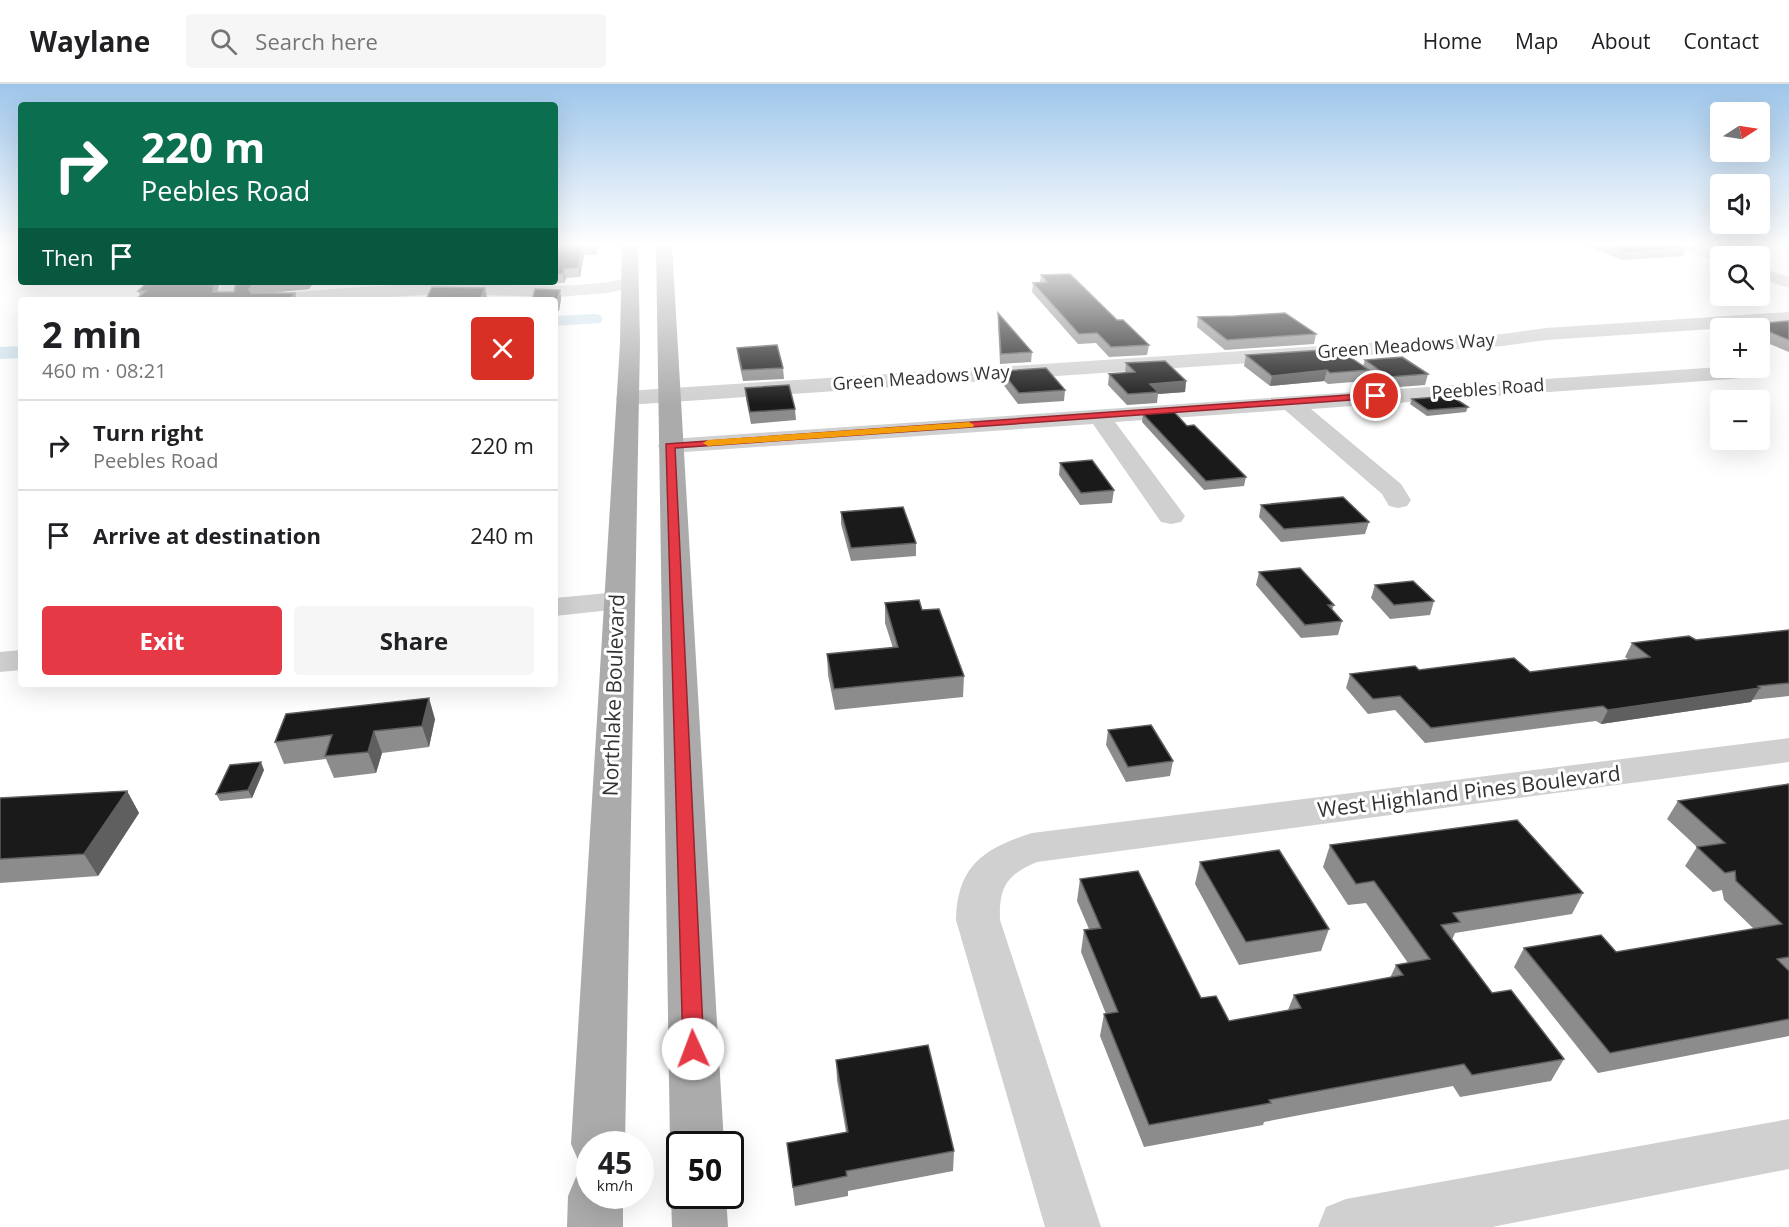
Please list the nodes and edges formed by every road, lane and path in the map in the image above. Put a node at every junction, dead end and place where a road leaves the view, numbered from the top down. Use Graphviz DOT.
graph roads {
  1 [pos="629,298"];
  2 [pos="666,298"];
  3 [pos="1789,318"];
  4 [pos="1710,374"];
  5 [pos="671,395"];
  6 [pos="627,398"];
  7 [pos="1289,402"];
  8 [pos="1099,416"];
  9 [pos="670,446"];
  10 [pos="1398,500"];
  11 [pos="1171,516"];
  12 [pos="618,601"];
  13 [pos="558,607"];
  14 [pos="18,660"];
  15 [pos="0,662"];
  16 [pos="1789,750"];
  17 [pos="598,1131"];
  18 [pos="696,1131"];
  19 [pos="1789,1144"];
  20 [pos="596,1209"];
  21 [pos="699,1209"];
  22 [pos="595,1227"];
  23 [pos="700,1227"];
  24 [pos="1073,1227"];
  25 [pos="1346,1227"];
  1 -- 6 [label="main road, Northlake Boulevard"];
  2 -- 5 [label="main road"];
  3 -- 5 [label="street, Green Meadows Way"];
  4 -- 7 [label="street, Peebles Road"];
  5 -- 6 [label="street, Green Meadows Way"];
  5 -- 9 [label="main road"];
  6 -- 12 [label="main road, Northlake Boulevard"];
  7 -- 8 [label="street, Peebles Road"];
  7 -- 10 [label="street"];
  8 -- 9 [label="street, Peebles Road"];
  8 -- 11 [label="street"];
  9 -- 18 [label="main road"];
  12 -- 13 [label="street"];
  12 -- 17 [label="main road, Northlake Boulevard"];
  14 -- 15 [label="street"];
  16 -- 24 [label="street, West Highland Pines Boulevard"];
  19 -- 25 [label="street"];
  20 -- 22 [label="main road"];
  21 -- 23 [label="main road"];
}
